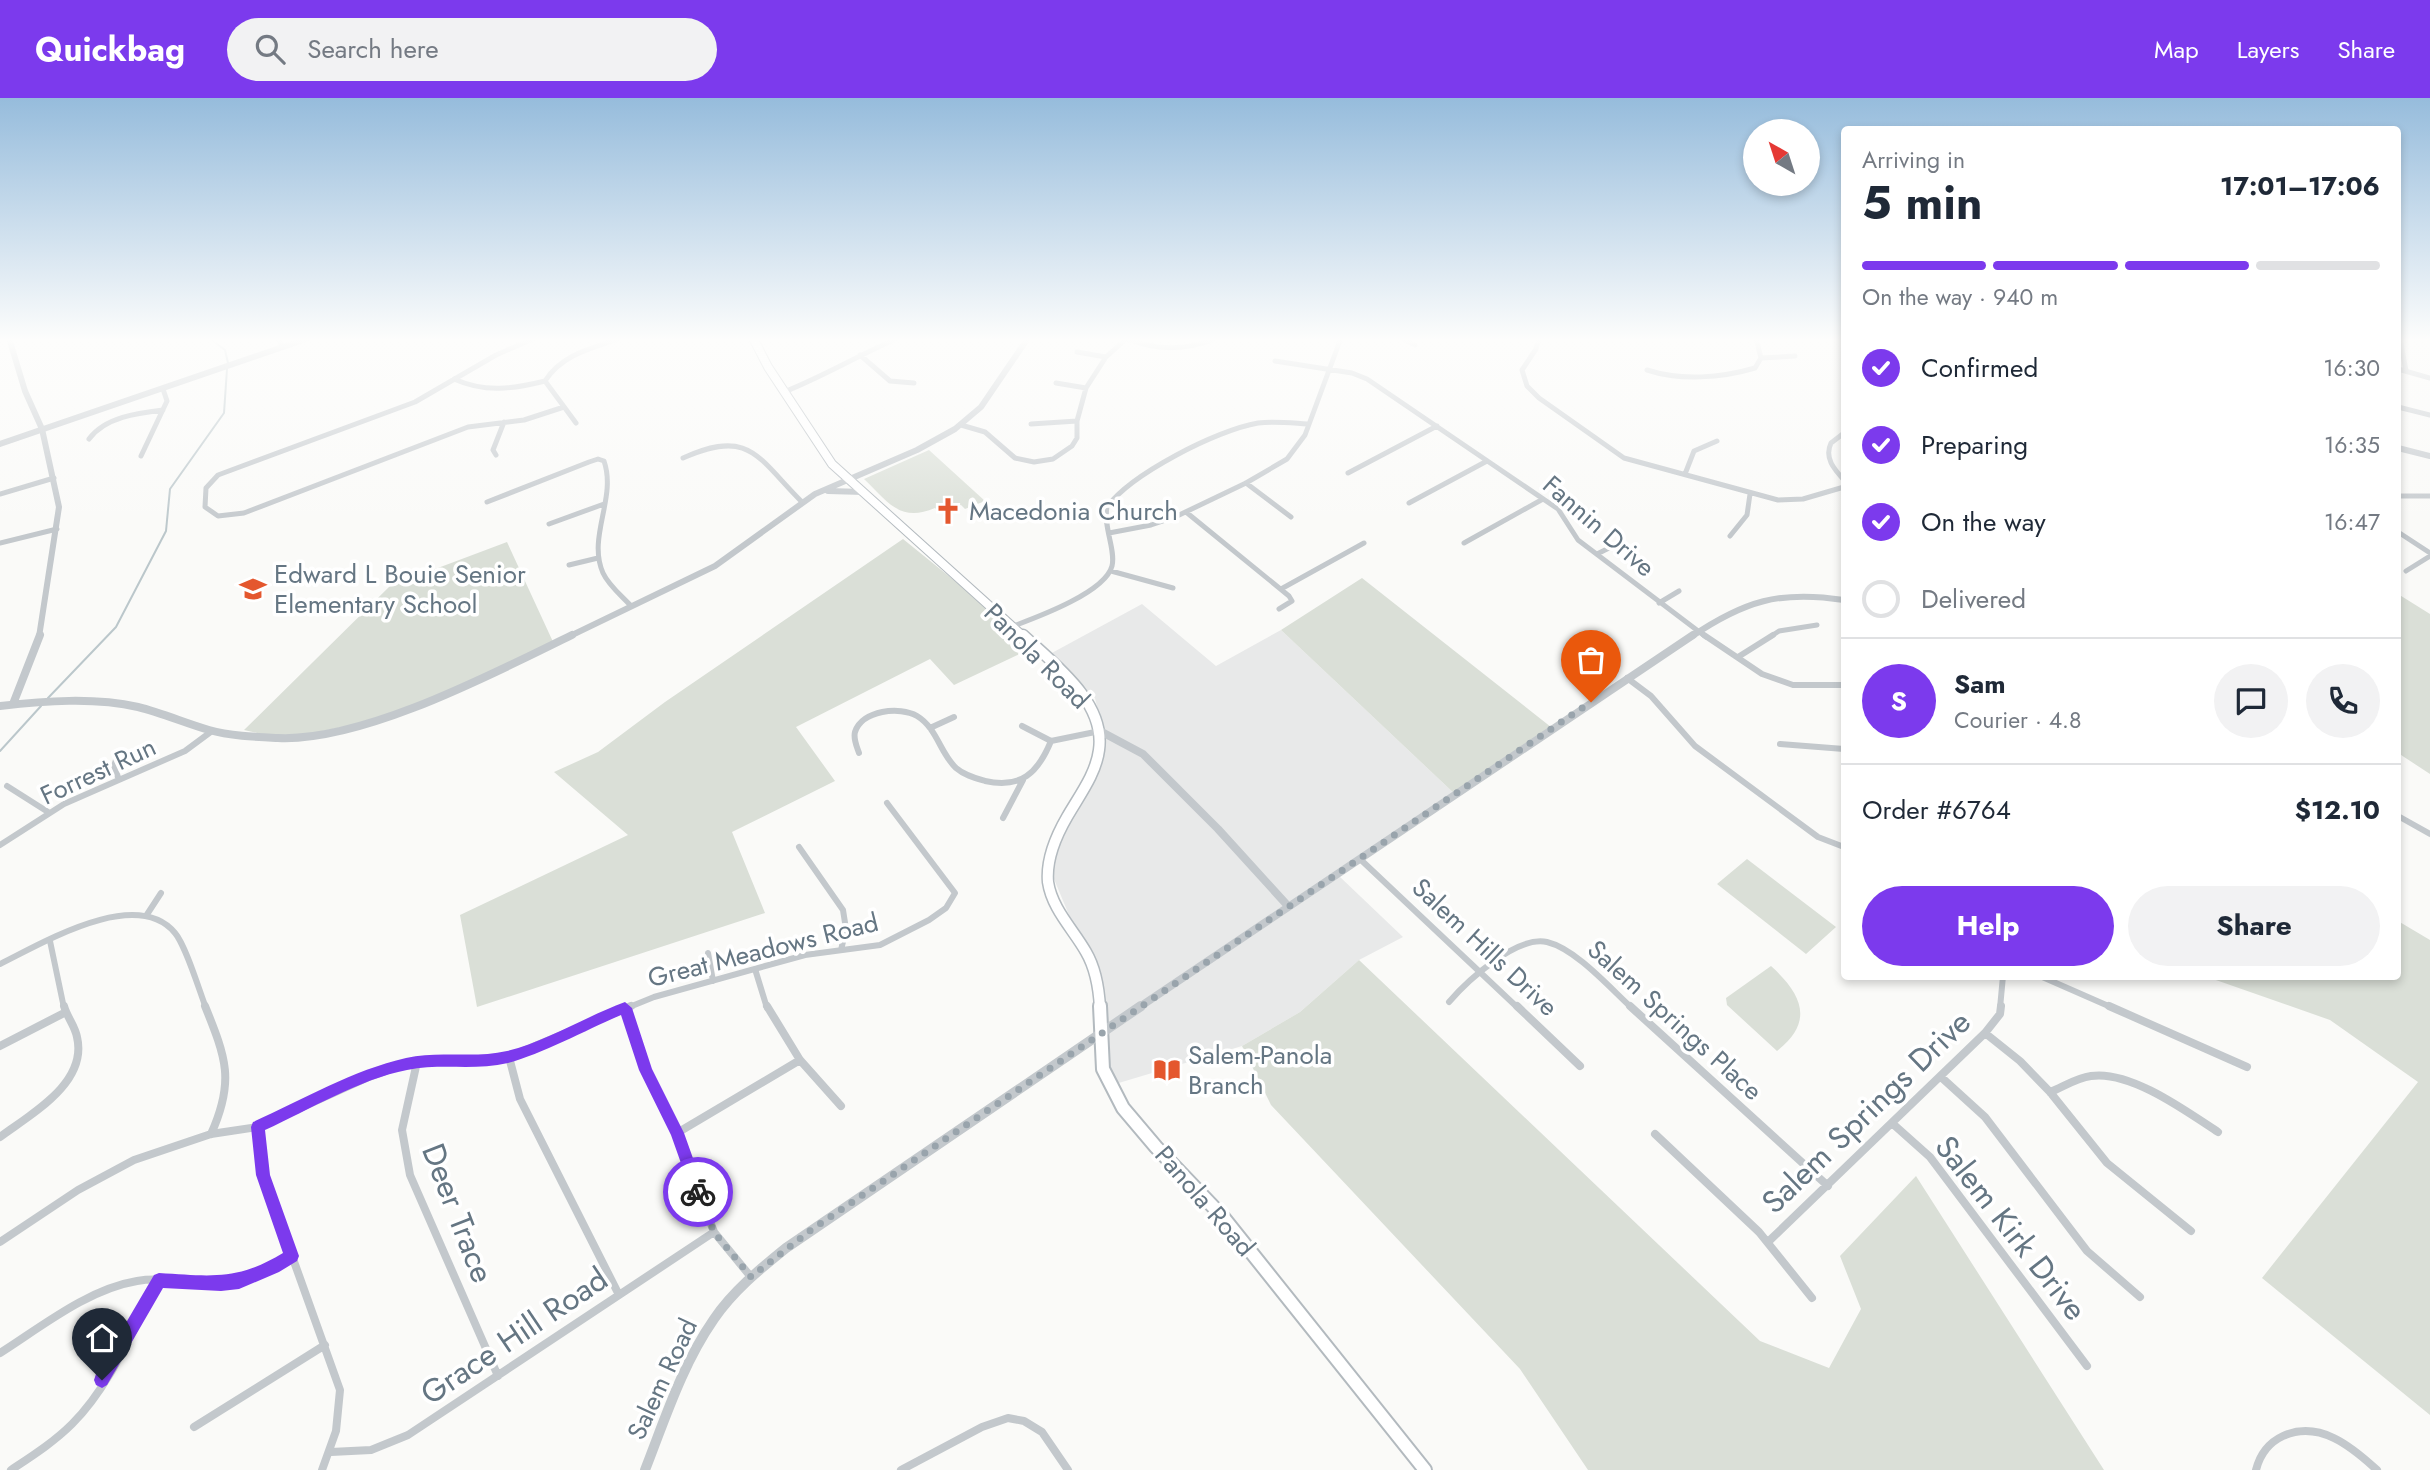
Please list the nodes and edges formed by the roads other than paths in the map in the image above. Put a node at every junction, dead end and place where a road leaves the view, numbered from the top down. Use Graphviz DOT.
graph roads {
  1 [pos="29,402"];
  2 [pos="124,402"];
  3 [pos="167,402"];
  4 [pos="415,402"];
  5 [pos="560,402"];
  6 [pos="790,402"];
  7 [pos="986,402"];
  8 [pos="1082,402"];
  9 [pos="1316,402"];
  10 [pos="1401,402"];
  11 [pos="1545,402"];
  12 [pos="564,407"];
  13 [pos="2401,408"];
  14 [pos="163,410"];
  15 [pos="2430,415"];
  16 [pos="1077,421"];
  17 [pos="503,422"];
  18 [pos="576,423"];
  19 [pos="1031,424"];
  20 [pos="1307,424"];
  21 [pos="961,425"];
  22 [pos="1437,426"];
  23 [pos="42,429"];
  24 [pos="1841,435"];
  25 [pos="89,439"];
  26 [pos="1717,441"];
  27 [pos="0,443"];
  28 [pos="2401,449"];
  29 [pos="496,455"];
  30 [pos="141,456"];
  31 [pos="2430,456"];
  32 [pos="683,458"];
  33 [pos="1487,461"];
  34 [pos="832,464"];
  35 [pos="1348,472"];
  36 [pos="1685,474"];
  37 [pos="1841,477"];
  38 [pos="54,478"];
  39 [pos="850,478"];
  40 [pos="1246,483"];
  41 [pos="1841,488"];
  42 [pos="821,491"];
  43 [pos="864,492"];
  44 [pos="0,494"];
  45 [pos="1750,494"];
  46 [pos="2401,496"];
  47 [pos="2430,496"];
  48 [pos="1543,499"];
  49 [pos="488,502"];
  50 [pos="802,502"];
  51 [pos="1409,503"];
  52 [pos="604,505"];
  53 [pos="1186,512"];
  54 [pos="1291,517"];
  55 [pos="549,524"];
  56 [pos="57,529"];
  57 [pos="1109,533"];
  58 [pos="2401,534"];
  59 [pos="1730,536"];
  60 [pos="0,543"];
  61 [pos="1364,543"];
  62 [pos="1464,543"];
  63 [pos="1612,547"];
  64 [pos="1597,555"];
  65 [pos="2430,555"];
  66 [pos="598,558"];
  67 [pos="569,565"];
  68 [pos="1111,571"];
  69 [pos="2406,571"];
  70 [pos="1173,588"];
  71 [pos="1281,589"];
  72 [pos="1679,591"];
  73 [pos="1841,600"];
  74 [pos="1659,603"];
  75 [pos="631,606"];
  76 [pos="1279,609"];
  77 [pos="1817,625"];
  78 [pos="1011,626"];
  79 [pos="1699,632"];
  80 [pos="1738,657"];
  81 [pos="1627,678"];
  82 [pos="1841,685"];
  83 [pos="13,704"];
  84 [pos="0,706"];
  85 [pos="954,717"];
  86 [pos="1022,726"];
  87 [pos="930,728"];
  88 [pos="212,731"];
  89 [pos="1100,731"];
  90 [pos="1051,741"];
  91 [pos="1115,741"];
  92 [pos="1099,744"];
  93 [pos="1780,744"];
  94 [pos="1841,749"];
  95 [pos="859,752"];
  96 [pos="117,757"];
  97 [pos="119,780"];
  98 [pos="1023,780"];
  99 [pos="7,786"];
  100 [pos="887,803"];
  101 [pos="48,812"];
  102 [pos="1003,818"];
  103 [pos="2401,818"];
  104 [pos="2430,834"];
  105 [pos="0,845"];
  106 [pos="1841,846"];
  107 [pos="800,847"];
  108 [pos="1360,859"];
  109 [pos="161,893"];
  110 [pos="1287,906"];
  111 [pos="146,916"];
  112 [pos="50,941"];
  113 [pos="841,950"];
  114 [pos="708,953"];
  115 [pos="0,964"];
  116 [pos="755,969"];
  117 [pos="1482,972"];
  118 [pos="2003,980"];
  119 [pos="2049,980"];
  120 [pos="713,981"];
  121 [pos="1449,1002"];
  122 [pos="625,1008"];
  123 [pos="66,1013"];
  124 [pos="1985,1033"];
  125 [pos="1100,1035"];
  126 [pos="0,1046"];
  127 [pos="509,1056"];
  128 [pos="800,1060"];
  129 [pos="416,1062"];
  130 [pos="1580,1066"];
  131 [pos="2247,1067"];
  132 [pos="1941,1077"];
  133 [pos="2050,1093"];
  134 [pos="841,1106"];
  135 [pos="1893,1124"];
  136 [pos="258,1127"];
  137 [pos="2218,1132"];
  138 [pos="677,1133"];
  139 [pos="211,1134"];
  140 [pos="1655,1134"];
  141 [pos="0,1137"];
  142 [pos="1828,1186"];
  143 [pos="2191,1231"];
  144 [pos="714,1232"];
  145 [pos="0,1242"];
  146 [pos="1768,1242"];
  147 [pos="292,1256"];
  148 [pos="751,1277"];
  149 [pos="159,1280"];
  150 [pos="619,1295"];
  151 [pos="2140,1297"];
  152 [pos="1812,1298"];
  153 [pos="325,1345"];
  154 [pos="0,1353"];
  155 [pos="2087,1366"];
  156 [pos="498,1376"];
  157 [pos="194,1427"];
  158 [pos="331,1452"];
  159 [pos="21,1467"];
  160 [pos="11,1470"];
  161 [pos="322,1470"];
  162 [pos="645,1470"];
  163 [pos="901,1470"];
  164 [pos="1068,1470"];
  165 [pos="1425,1470"];
  166 [pos="2256,1470"];
  167 [pos="2377,1470"];
  1 -- 23 [label="street"];
  2 -- 23 [label="street"];
  3 -- 14 [label="street"];
  4 -- 17 [label="street"];
  5 -- 12 [label="street"];
  6 -- 34 [label="main road, Panola Road"];
  7 -- 21 [label="street"];
  8 -- 16 [label="street"];
  9 -- 20 [label="street"];
  10 -- 22 [label="street, Fannin Drive"];
  11 -- 36 [label="street"];
  12 -- 17 [label="street"];
  12 -- 18 [label="street"];
  13 -- 15 [label="street"];
  14 -- 25 [label="street"];
  14 -- 30 [label="street"];
  16 -- 19 [label="street"];
  16 -- 21 [label="street"];
  17 -- 29 [label="street"];
  20 -- 40 [label="street"];
  20 -- 57 [label="street"];
  21 -- 39 [label="street"];
  22 -- 33 [label="street, Fannin Drive"];
  22 -- 35 [label="street"];
  23 -- 27 [label="street"];
  23 -- 38 [label="street"];
  24 -- 37 [label="street"];
  26 -- 36 [label="street"];
  28 -- 31 [label="street"];
  32 -- 50 [label="street"];
  33 -- 48 [label="street, Fannin Drive"];
  33 -- 51 [label="street"];
  34 -- 39 [label="main road, Panola Road"];
  34 -- 42 [label="street"];
  36 -- 45 [label="street"];
  38 -- 44 [label="street"];
  38 -- 56 [label="street"];
  39 -- 42 [label="street"];
  39 -- 43 [label="main road, Panola Road"];
  40 -- 53 [label="street"];
  40 -- 54 [label="street"];
  41 -- 45 [label="street"];
  42 -- 43 [label="street"];
  42 -- 50 [label="street"];
  43 -- 78 [label="main road, Panola Road"];
  45 -- 59 [label="street"];
  46 -- 47 [label="street"];
  48 -- 62 [label="street"];
  48 -- 64 [label="street, Fannin Drive"];
  49 -- 52 [label="street"];
  50 -- 75 [label="street"];
  52 -- 55 [label="street"];
  52 -- 66 [label="street"];
  53 -- 57 [label="street"];
  53 -- 71 [label="street"];
  56 -- 60 [label="street"];
  56 -- 83 [label="street"];
  57 -- 68 [label="street"];
  58 -- 65 [label="street"];
  61 -- 71 [label="street"];
  63 -- 64 [label="street"];
  64 -- 74 [label="street, Fannin Drive"];
  65 -- 69 [label="street"];
  66 -- 67 [label="street"];
  66 -- 75 [label="street"];
  68 -- 70 [label="street"];
  68 -- 78 [label="street"];
  71 -- 76 [label="street"];
  72 -- 74 [label="street"];
  73 -- 79 [label="street, Salem Road"];
  74 -- 79 [label="street, Fannin Drive"];
  75 -- 88 [label="street"];
  77 -- 80 [label="street"];
  78 -- 89 [label="main road, Panola Road"];
  79 -- 80 [label="street, Fannin Drive"];
  79 -- 81 [label="street, Salem Road"];
  80 -- 82 [label="street, Fannin Drive"];
  81 -- 106 [label="street"];
  81 -- 108 [label="street, Salem Road"];
  83 -- 84 [label="street"];
  83 -- 88 [label="street"];
  85 -- 87 [label="street"];
  86 -- 90 [label="street"];
  87 -- 95 [label="street"];
  87 -- 98 [label="street"];
  88 -- 97 [label="street, Forrest Run"];
  89 -- 90 [label="street"];
  89 -- 91 [label="street"];
  89 -- 92 [label="main road, Panola Road"];
  90 -- 98 [label="street"];
  91 -- 92 [label="street"];
  91 -- 110 [label="street"];
  92 -- 125 [label="main road, Panola Road"];
  93 -- 94 [label="street"];
  96 -- 97 [label="street"];
  97 -- 101 [label="street, Forrest Run"];
  98 -- 102 [label="street"];
  99 -- 101 [label="street"];
  100 -- 113 [label="street, Great Meadows Road"];
  101 -- 105 [label="street, Forrest Run"];
  103 -- 104 [label="street"];
  107 -- 113 [label="street"];
  108 -- 110 [label="street, Salem Road"];
  108 -- 117 [label="street, Salem Hills Drive"];
  109 -- 111 [label="street"];
  110 -- 125 [label="street, Salem Road"];
  111 -- 112 [label="street"];
  111 -- 139 [label="street"];
  112 -- 115 [label="street"];
  112 -- 123 [label="street"];
  113 -- 116 [label="street, Great Meadows Road"];
  114 -- 120 [label="street"];
  116 -- 120 [label="street, Great Meadows Road"];
  116 -- 128 [label="street"];
  117 -- 121 [label="street, Salem Springs Place"];
  117 -- 130 [label="street, Salem Hills Drive"];
  117 -- 142 [label="street, Salem Springs Place"];
  118 -- 124 [label="street, Salem Springs Drive"];
  119 -- 131 [label="street"];
  120 -- 122 [label="street, Great Meadows Road"];
  122 -- 127 [label="street, Great Meadows Road"];
  122 -- 138 [label="street"];
  123 -- 126 [label="street"];
  123 -- 141 [label="street"];
  124 -- 132 [label="street, Salem Springs Drive"];
  124 -- 133 [label="street"];
  125 -- 148 [label="street, Salem Road"];
  125 -- 165 [label="main road, Panola Road"];
  127 -- 129 [label="street, Great Meadows Road"];
  127 -- 150 [label="street"];
  128 -- 134 [label="street"];
  128 -- 138 [label="street"];
  129 -- 136 [label="street, Great Meadows Road"];
  129 -- 156 [label="street, Deer Trace"];
  132 -- 135 [label="street, Salem Springs Drive"];
  132 -- 151 [label="street"];
  133 -- 137 [label="street"];
  133 -- 143 [label="street"];
  135 -- 142 [label="street, Salem Springs Drive"];
  135 -- 155 [label="street, Salem Kirk Drive"];
  136 -- 139 [label="street, Great Meadows Road"];
  136 -- 147 [label="street"];
  138 -- 144 [label="street"];
  139 -- 145 [label="street, Great Meadows Road"];
  140 -- 146 [label="street"];
  142 -- 146 [label="street, Salem Springs Drive"];
  144 -- 148 [label="street"];
  144 -- 150 [label="street, Grace Hill Road"];
  146 -- 152 [label="street"];
  147 -- 149 [label="street"];
  147 -- 153 [label="street"];
  148 -- 162 [label="street, Salem Road"];
  149 -- 154 [label="street"];
  149 -- 159 [label="street"];
  150 -- 156 [label="street, Grace Hill Road"];
  153 -- 157 [label="street"];
  153 -- 158 [label="street"];
  156 -- 158 [label="street, Grace Hill Road"];
  158 -- 161 [label="street"];
  159 -- 160 [label="street"];
  163 -- 164 [label="street"];
  166 -- 167 [label="street"];
}
